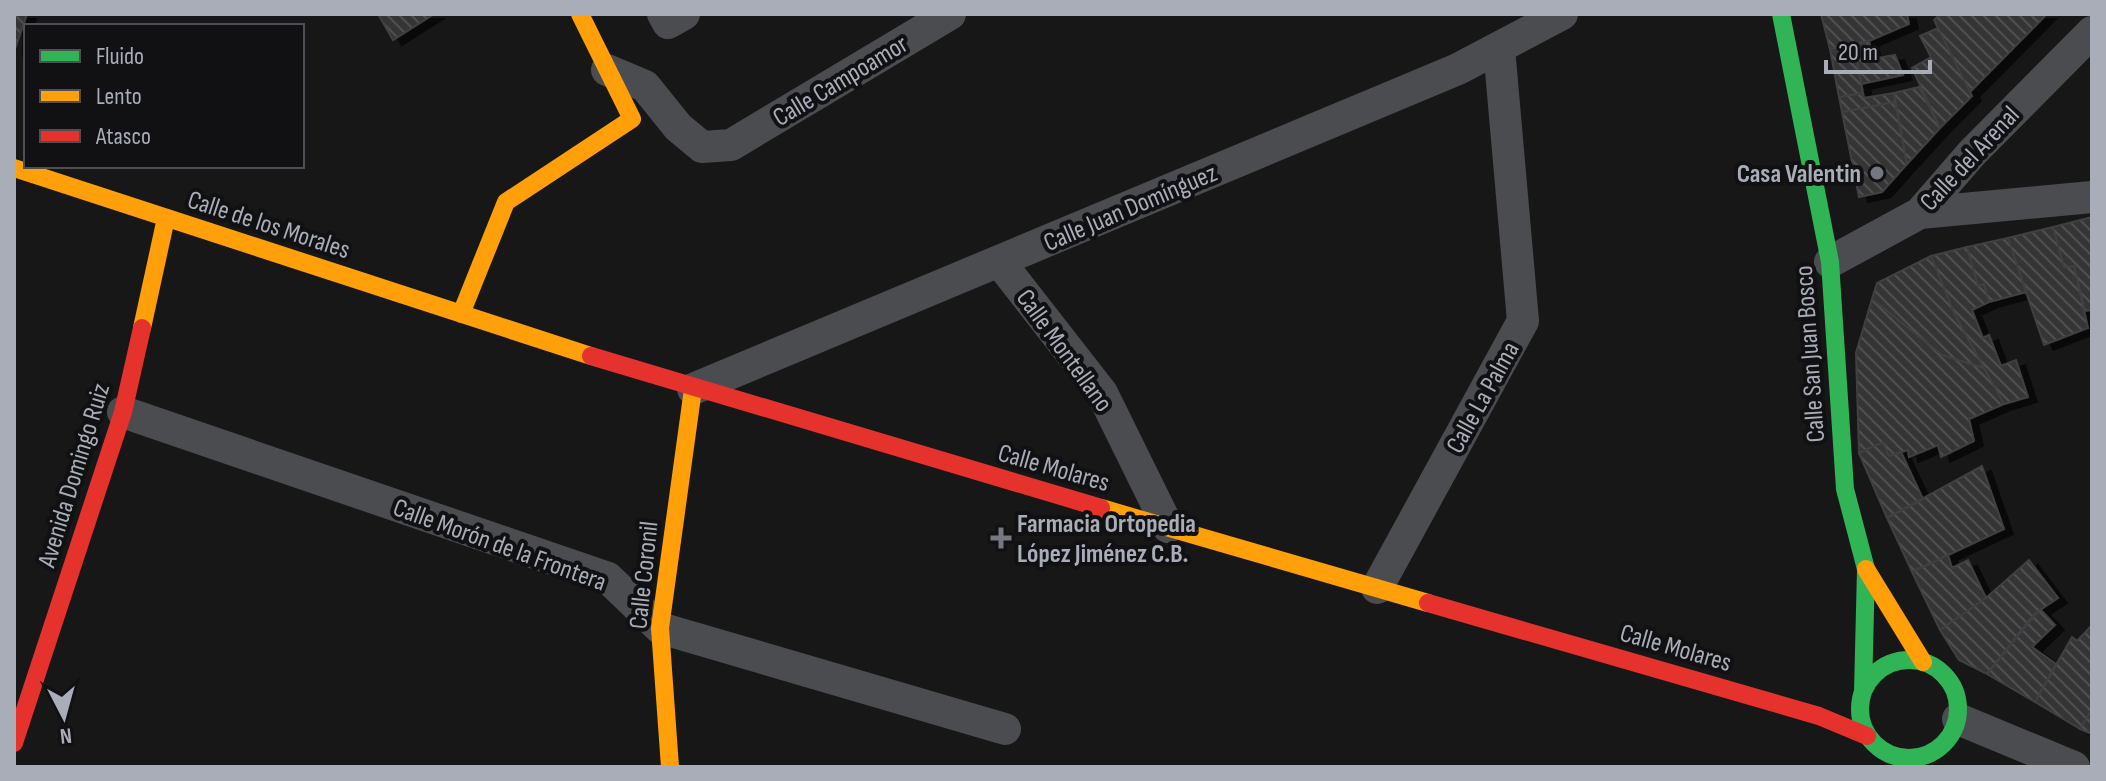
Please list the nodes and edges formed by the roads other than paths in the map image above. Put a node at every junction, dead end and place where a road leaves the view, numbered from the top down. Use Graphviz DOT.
graph roads {
  1 [pos="580,14"];
  2 [pos="950,14"];
  3 [pos="1781,14"];
  4 [pos="1545,18"];
  5 [pos="2092,32"];
  6 [pos="1499,48"];
  7 [pos="607,70"];
  8 [pos="14,168"];
  9 [pos="2092,197"];
  10 [pos="1920,213"];
  11 [pos="166,218"];
  12 [pos="999,261"];
  13 [pos="1830,262"];
  14 [pos="461,314"];
  15 [pos="693,389"];
  16 [pos="123,412"];
  17 [pos="1168,527"];
  18 [pos="1866,569"];
  19 [pos="1377,588"];
  20 [pos="660,628"];
  21 [pos="1923,662"];
  22 [pos="1861,699"];
  23 [pos="1819,716"];
  24 [pos="1958,719"];
  25 [pos="1005,729"];
  26 [pos="15,736"];
  27 [pos="1869,738"];
  28 [pos="1931,759"];
  29 [pos="670,767"];
  30 [pos="1880,767"];
  31 [pos="2074,767"];
  1 -- 7 [label="street"];
  2 -- 7 [label="street, Calle Campoamor"];
  3 -- 13 [label="street, Calle San Juan Bosco"];
  4 -- 6 [label="street, Calle Juan Domínguez"];
  5 -- 10 [label="street, Calle del Arenal"];
  6 -- 12 [label="street, Calle Juan Domínguez"];
  6 -- 19 [label="street, Calle La Palma"];
  7 -- 14 [label="street"];
  8 -- 11 [label="street, Calle de los Morales"];
  9 -- 10 [label="street"];
  10 -- 13 [label="street, Calle del Arenal"];
  11 -- 14 [label="street, Calle de los Morales"];
  11 -- 16 [label="street, Avenida Domingo Ruiz"];
  12 -- 15 [label="street, Calle Juan Domínguez"];
  12 -- 17 [label="street, Calle Montellano"];
  13 -- 18 [label="street, Calle San Juan Bosco"];
  14 -- 15 [label="street, Calle Molares"];
  15 -- 17 [label="street, Calle Molares"];
  15 -- 20 [label="street, Calle Coronil"];
  16 -- 20 [label="street, Calle Morón de la Frontera"];
  16 -- 26 [label="street, Avenida Domingo Ruiz"];
  17 -- 19 [label="street, Calle Molares"];
  18 -- 21 [label="street"];
  18 -- 22 [label="street, Calle San Juan Bosco"];
  19 -- 23 [label="street, Calle Molares"];
  20 -- 25 [label="street, Calle Morón de la Frontera"];
  20 -- 29 [label="street, Calle Coronil"];
  21 -- 22 [label="street"];
  21 -- 24 [label="street"];
  22 -- 23 [label="street, Calle Molares"];
  22 -- 27 [label="street"];
  23 -- 27 [label="street, Calle Molares"];
  24 -- 28 [label="street"];
  24 -- 31 [label="street"];
  27 -- 28 [label="street"];
  27 -- 30 [label="street"];
}
